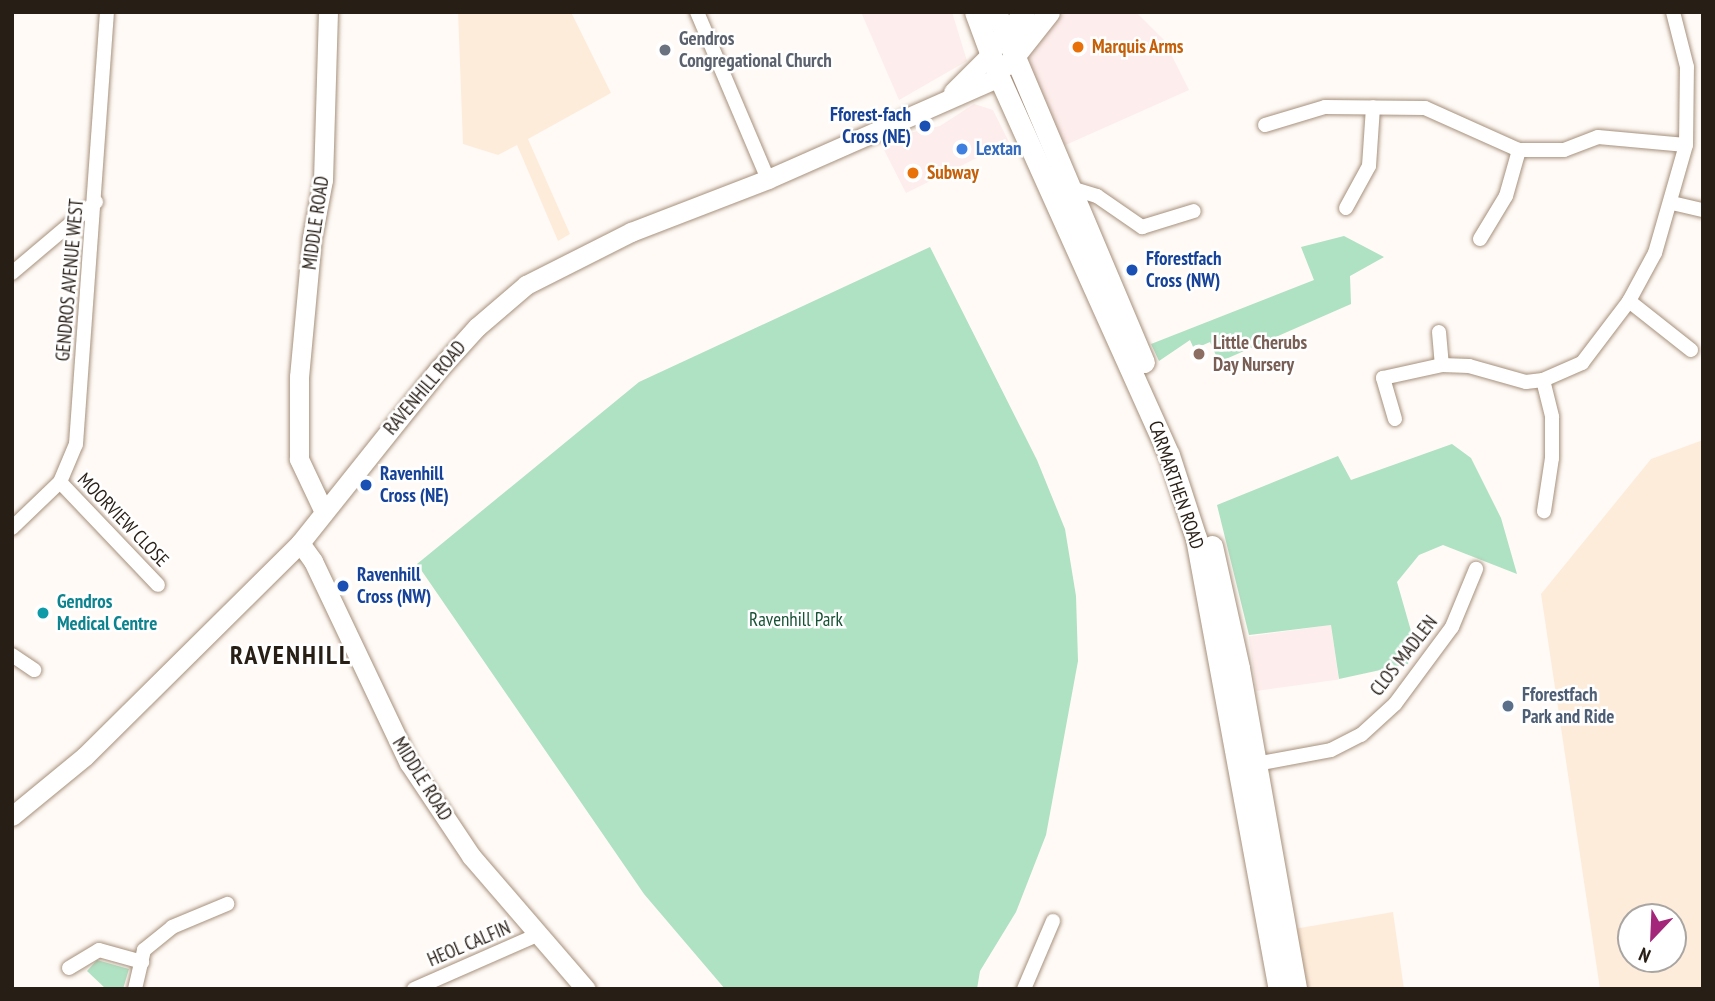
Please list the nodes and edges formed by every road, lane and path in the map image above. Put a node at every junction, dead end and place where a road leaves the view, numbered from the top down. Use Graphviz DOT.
graph roads {
  1 [pos="107,12"];
  2 [pos="328,12"];
  3 [pos="697,12"];
  4 [pos="975,12"];
  5 [pos="996,12"];
  6 [pos="1024,12"];
  7 [pos="1049,12"];
  8 [pos="1674,12"];
  9 [pos="1005,34"];
  10 [pos="991,54"];
  11 [pos="1014,57"];
  12 [pos="999,77"];
  13 [pos="938,103"];
  14 [pos="1373,107"];
  15 [pos="1265,125"];
  16 [pos="1686,145"];
  17 [pos="1519,150"];
  18 [pos="768,179"];
  19 [pos="1074,189"];
  20 [pos="96,202"];
  21 [pos="1672,203"];
  22 [pos="1346,208"];
  23 [pos="1703,210"];
  24 [pos="1194,211"];
  25 [pos="1480,239"];
  26 [pos="12,273"];
  27 [pos="1629,301"];
  28 [pos="1439,332"];
  29 [pos="1691,350"];
  30 [pos="1442,365"];
  31 [pos="1544,380"];
  32 [pos="1395,419"];
  33 [pos="60,482"];
  34 [pos="1544,511"];
  35 [pos="324,512"];
  36 [pos="12,528"];
  37 [pos="300,543"];
  38 [pos="1476,569"];
  39 [pos="158,585"];
  40 [pos="12,655"];
  41 [pos="34,670"];
  42 [pos="1256,764"];
  43 [pos="12,816"];
  44 [pos="227,904"];
  45 [pos="1053,920"];
  46 [pos="539,934"];
  47 [pos="142,962"];
  48 [pos="69,968"];
  49 [pos="135,989"];
  50 [pos="414,989"];
  51 [pos="586,989"];
  52 [pos="1024,989"];
  53 [pos="1279,989"];
  54 [pos="1296,989"];
  1 -- 20 [label="street, GENDROS AVENUE WEST"];
  2 -- 35 [label="street, MIDDLE ROAD"];
  3 -- 18 [label="street"];
  4 -- 10 [label="main road, CARMARTHEN ROAD"];
  5 -- 9 [label="main road, CARMARTHEN ROAD"];
  6 -- 9 [label="main road"];
  7 -- 11 [label="main road"];
  8 -- 16 [label="street"];
  9 -- 10 [label="main road"];
  9 -- 11 [label="main road, CARMARTHEN ROAD"];
  10 -- 12 [label="main road, CARMARTHEN ROAD"];
  10 -- 13 [label="street, RAVENHILL ROAD"];
  11 -- 12 [label="main road"];
  11 -- 19 [label="main road, CARMARTHEN ROAD"];
  12 -- 13 [label="street, RAVENHILL ROAD"];
  12 -- 53 [label="main road, CARMARTHEN ROAD"];
  13 -- 18 [label="street, RAVENHILL ROAD"];
  14 -- 15 [label="street"];
  14 -- 17 [label="street"];
  14 -- 22 [label="street"];
  16 -- 17 [label="street"];
  16 -- 21 [label="street"];
  17 -- 25 [label="street"];
  18 -- 35 [label="street, RAVENHILL ROAD"];
  19 -- 24 [label="street"];
  19 -- 42 [label="main road, CARMARTHEN ROAD"];
  20 -- 26 [label="street"];
  20 -- 33 [label="street, GENDROS AVENUE WEST"];
  21 -- 23 [label="street"];
  21 -- 27 [label="street"];
  27 -- 29 [label="street"];
  27 -- 31 [label="street"];
  28 -- 30 [label="street"];
  30 -- 31 [label="street"];
  30 -- 32 [label="street"];
  31 -- 34 [label="street"];
  33 -- 36 [label="street, GENDROS AVENUE WEST"];
  33 -- 39 [label="street, MOORVIEW CLOSE"];
  35 -- 37 [label="street, RAVENHILL ROAD"];
  37 -- 43 [label="street, RAVENHILL ROAD"];
  37 -- 46 [label="street, MIDDLE ROAD"];
  38 -- 42 [label="street, CLOS MADLEN"];
  40 -- 41 [label="street"];
  42 -- 54 [label="main road, CARMARTHEN ROAD"];
  44 -- 47 [label="street"];
  45 -- 52 [label="street"];
  46 -- 50 [label="street, HEOL CALFIN"];
  46 -- 51 [label="street, MIDDLE ROAD"];
  47 -- 48 [label="street"];
  47 -- 49 [label="street"];
}
